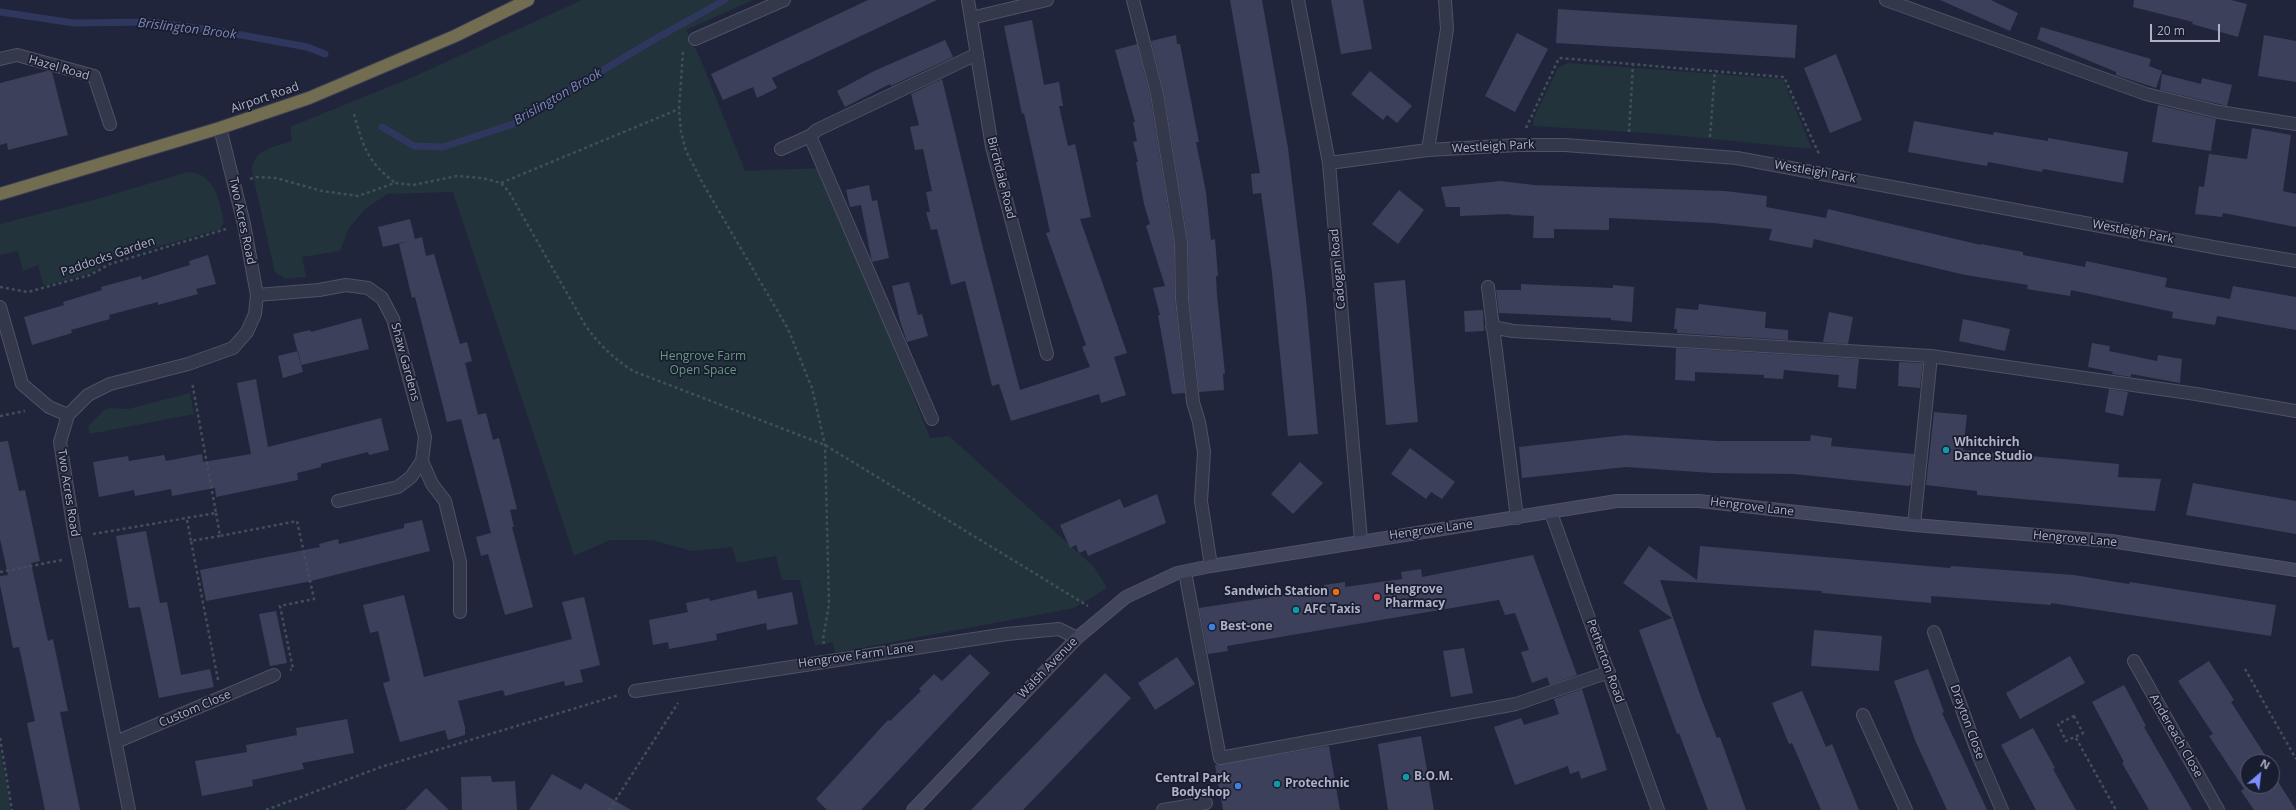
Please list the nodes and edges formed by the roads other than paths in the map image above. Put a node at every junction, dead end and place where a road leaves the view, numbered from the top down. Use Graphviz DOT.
graph roads {
  1 [pos="528,0"];
  2 [pos="784,0"];
  3 [pos="968,0"];
  4 [pos="1047,0"];
  5 [pos="1133,0"];
  6 [pos="1298,0"];
  7 [pos="1445,0"];
  8 [pos="1886,0"];
  9 [pos="971,18"];
  10 [pos="695,39"];
  11 [pos="977,54"];
  12 [pos="0,58"];
  13 [pos="110,124"];
  14 [pos="2296,124"];
  15 [pos="220,128"];
  16 [pos="810,136"];
  17 [pos="781,149"];
  18 [pos="1428,150"];
  19 [pos="1329,163"];
  20 [pos="0,194"];
  21 [pos="2296,261"];
  22 [pos="1488,287"];
  23 [pos="257,295"];
  24 [pos="0,307"];
  25 [pos="1492,327"];
  26 [pos="1047,354"];
  27 [pos="1931,356"];
  28 [pos="2296,411"];
  29 [pos="68,415"];
  30 [pos="932,419"];
  31 [pos="422,461"];
  32 [pos="338,501"];
  33 [pos="1551,513"];
  34 [pos="1517,518"];
  35 [pos="1914,525"];
  36 [pos="1362,540"];
  37 [pos="1211,566"];
  38 [pos="2296,570"];
  39 [pos="1185,572"];
  40 [pos="460,612"];
  41 [pos="1934,632"];
  42 [pos="1077,638"];
  43 [pos="2134,661"];
  44 [pos="1608,672"];
  45 [pos="274,675"];
  46 [pos="634,691"];
  47 [pos="1863,715"];
  48 [pos="116,742"];
  49 [pos="1206,803"];
  50 [pos="129,810"];
  51 [pos="912,810"];
  52 [pos="1163,810"];
  53 [pos="1658,810"];
  54 [pos="1906,810"];
  55 [pos="2002,810"];
  56 [pos="2218,810"];
  1 -- 15 [label="highway, Airport Road"];
  2 -- 10 [label="street"];
  3 -- 9 [label="street, Birchdale Road"];
  4 -- 9 [label="street"];
  5 -- 37 [label="street"];
  6 -- 19 [label="street, Cadogan Road"];
  7 -- 18 [label="street"];
  8 -- 14 [label="street"];
  9 -- 11 [label="street, Birchdale Road"];
  11 -- 16 [label="street"];
  11 -- 26 [label="street, Birchdale Road"];
  12 -- 13 [label="street, Hazel Road"];
  15 -- 20 [label="highway, Airport Road"];
  15 -- 23 [label="street, Two Acres Road"];
  16 -- 17 [label="street"];
  16 -- 30 [label="street"];
  18 -- 19 [label="street, Westleigh Park"];
  18 -- 21 [label="street, Westleigh Park"];
  19 -- 36 [label="street, Cadogan Road"];
  22 -- 25 [label="street"];
  23 -- 29 [label="street, Two Acres Road"];
  23 -- 31 [label="street, Shaw Gardens"];
  24 -- 29 [label="street"];
  25 -- 27 [label="street"];
  25 -- 34 [label="street"];
  27 -- 28 [label="street"];
  27 -- 35 [label="street"];
  29 -- 48 [label="street, Two Acres Road"];
  31 -- 32 [label="street"];
  31 -- 40 [label="street, Shaw Gardens"];
  33 -- 34 [label="street, Hengrove Lane"];
  33 -- 35 [label="street, Hengrove Lane"];
  33 -- 44 [label="street, Petherton Road"];
  34 -- 36 [label="street, Hengrove Lane"];
  35 -- 38 [label="street, Hengrove Lane"];
  36 -- 37 [label="street, Hengrove Lane"];
  37 -- 39 [label="street, Walsh Avenue"];
  39 -- 42 [label="street, Walsh Avenue"];
  39 -- 44 [label="street"];
  41 -- 55 [label="street, Drayton Close"];
  42 -- 46 [label="street, Hengrove Farm Lane"];
  42 -- 51 [label="street, Walsh Avenue"];
  43 -- 56 [label="street, Andereach Close"];
  44 -- 53 [label="street, Petherton Road"];
  45 -- 48 [label="street, Custom Close"];
  47 -- 54 [label="street"];
  48 -- 50 [label="street, Two Acres Road"];
  49 -- 52 [label="street"];
}
